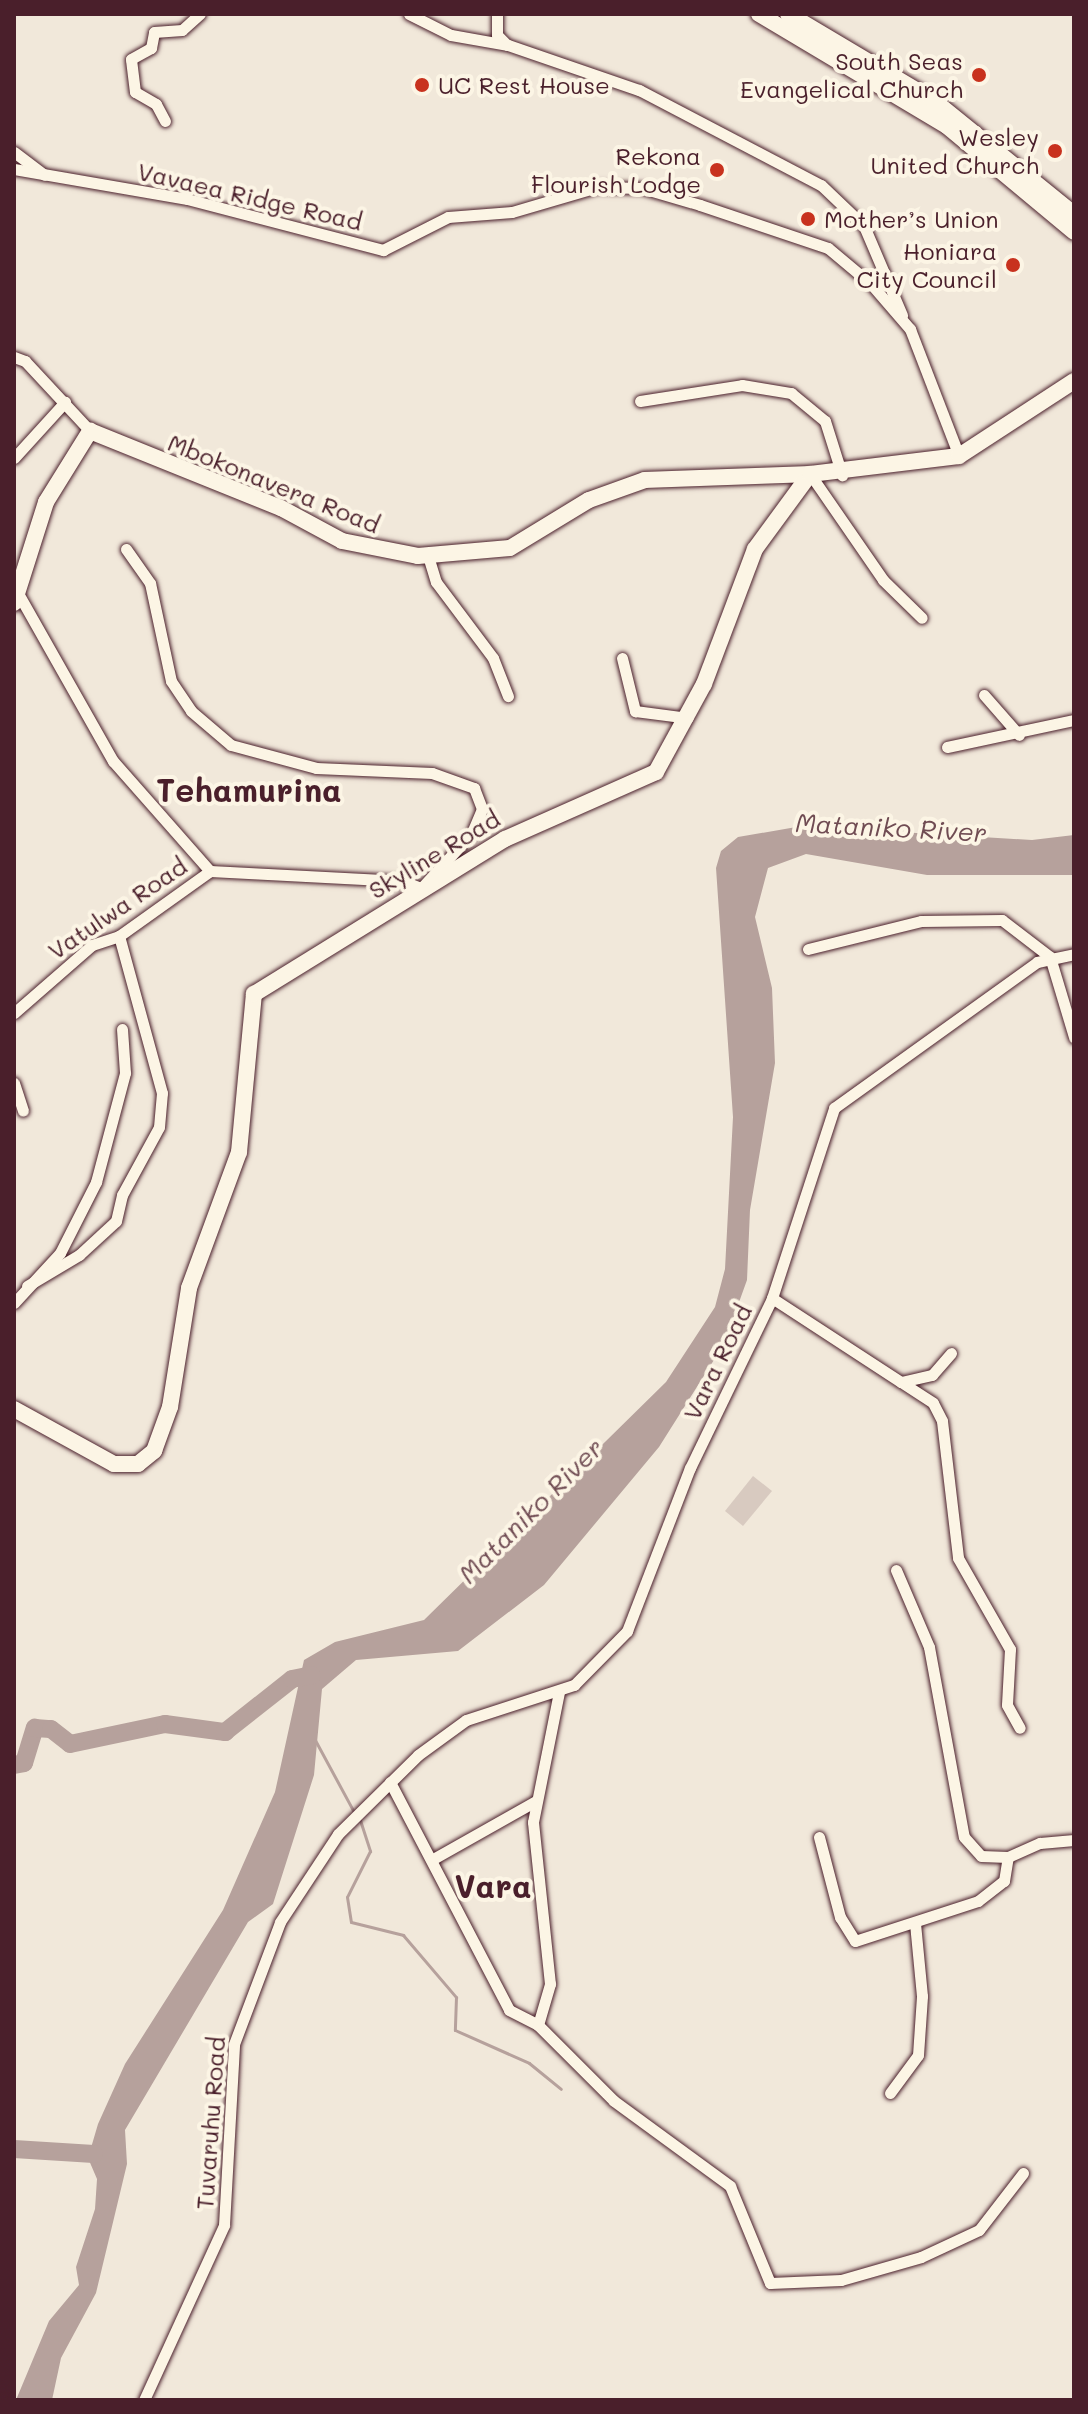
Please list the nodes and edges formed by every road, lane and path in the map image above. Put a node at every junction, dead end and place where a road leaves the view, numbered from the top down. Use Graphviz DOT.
graph roads {
  1 [pos="200,14"];
  2 [pos="409,14"];
  3 [pos="497,14"];
  4 [pos="759,14"];
  5 [pos="788,14"];
  6 [pos="508,45"];
  7 [pos="165,121"];
  8 [pos="14,152"];
  9 [pos="14,169"];
  10 [pos="45,175"];
  11 [pos="1074,214"];
  12 [pos="1074,232"];
  13 [pos="903,320"];
  14 [pos="14,357"];
  15 [pos="1074,381"];
  16 [pos="640,401"];
  17 [pos="65,402"];
  18 [pos="90,431"];
  19 [pos="959,456"];
  20 [pos="14,458"];
  21 [pos="810,474"];
  22 [pos="842,475"];
  23 [pos="126,549"];
  24 [pos="428,556"];
  25 [pos="16,599"];
  26 [pos="922,618"];
  27 [pos="622,658"];
  28 [pos="984,695"];
  29 [pos="508,696"];
  30 [pos="688,718"];
  31 [pos="1074,720"];
  32 [pos="1019,735"];
  33 [pos="947,747"];
  34 [pos="210,871"];
  35 [pos="423,886"];
  36 [pos="119,936"];
  37 [pos="808,949"];
  38 [pos="1074,954"];
  39 [pos="1050,957"];
  40 [pos="14,1013"];
  41 [pos="122,1029"];
  42 [pos="1074,1037"];
  43 [pos="14,1083"];
  44 [pos="23,1111"];
  45 [pos="27,1286"];
  46 [pos="772,1298"];
  47 [pos="14,1303"];
  48 [pos="951,1353"];
  49 [pos="901,1382"];
  50 [pos="14,1409"];
  51 [pos="896,1570"];
  52 [pos="559,1692"];
  53 [pos="1020,1728"];
  54 [pos="390,1782"];
  55 [pos="536,1801"];
  56 [pos="819,1837"];
  57 [pos="1074,1840"];
  58 [pos="1008,1857"];
  59 [pos="433,1859"];
  60 [pos="915,1923"];
  61 [pos="538,2025"];
  62 [pos="890,2093"];
  63 [pos="1023,2173"];
  64 [pos="144,2400"];
  1 -- 7 [label="street"];
  2 -- 6 [label="street"];
  3 -- 6 [label="street"];
  4 -- 12 [label="street"];
  5 -- 11 [label="street"];
  6 -- 13 [label="street"];
  8 -- 10 [label="street"];
  9 -- 10 [label="street, Vavaea Ridge Road"];
  10 -- 13 [label="street, Vavaea Ridge Road"];
  13 -- 19 [label="street, Vavaea Ridge Road"];
  14 -- 17 [label="street"];
  15 -- 19 [label="street"];
  16 -- 22 [label="street"];
  17 -- 18 [label="street"];
  17 -- 20 [label="street"];
  18 -- 24 [label="street, Mbokonavera Road"];
  18 -- 25 [label="street"];
  19 -- 22 [label="street"];
  21 -- 22 [label="street"];
  21 -- 24 [label="street, Mbokonavera Road"];
  21 -- 26 [label="street"];
  21 -- 30 [label="street, Skyline Road"];
  23 -- 35 [label="street"];
  24 -- 29 [label="street"];
  25 -- 34 [label="street"];
  27 -- 30 [label="street"];
  28 -- 32 [label="street"];
  30 -- 35 [label="street, Skyline Road"];
  31 -- 32 [label="street"];
  32 -- 33 [label="street"];
  34 -- 35 [label="street"];
  34 -- 36 [label="street, Vatulwa Road"];
  35 -- 50 [label="street, Skyline Road"];
  36 -- 40 [label="street, Vatulwa Road"];
  36 -- 45 [label="street"];
  37 -- 39 [label="street"];
  38 -- 39 [label="street, Vara Road"];
  39 -- 42 [label="street"];
  39 -- 46 [label="street, Vara Road"];
  41 -- 45 [label="street"];
  43 -- 44 [label="street"];
  45 -- 47 [label="street"];
  46 -- 49 [label="street"];
  46 -- 52 [label="street, Vara Road"];
  48 -- 49 [label="street"];
  49 -- 53 [label="street"];
  51 -- 58 [label="street"];
  52 -- 54 [label="street, Vara Road"];
  52 -- 55 [label="street"];
  54 -- 59 [label="street"];
  54 -- 64 [label="street, Tuvaruhu Road"];
  55 -- 59 [label="street"];
  55 -- 61 [label="street"];
  56 -- 60 [label="street"];
  57 -- 58 [label="street"];
  58 -- 60 [label="street"];
  59 -- 61 [label="street"];
  60 -- 62 [label="street"];
  61 -- 63 [label="street"];
}
